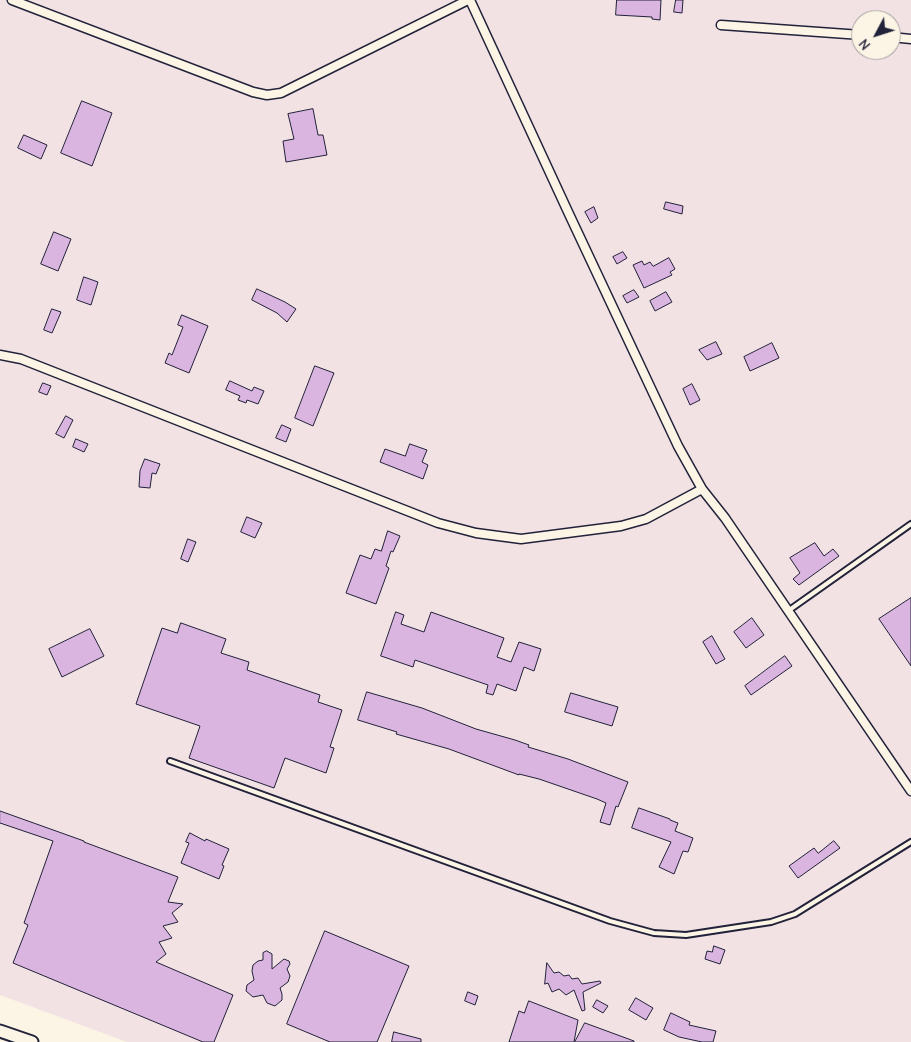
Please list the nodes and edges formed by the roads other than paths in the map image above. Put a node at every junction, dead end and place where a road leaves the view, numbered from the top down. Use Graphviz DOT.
graph roads {
  1 [pos="12,0"];
  2 [pos="469,0"];
  3 [pos="721,25"];
  4 [pos="851,34"];
  5 [pos="0,355"];
  6 [pos="702,489"];
  7 [pos="911,524"];
  8 [pos="788,611"];
  9 [pos="170,761"];
  10 [pos="911,791"];
  11 [pos="911,842"];
  12 [pos="0,1031"];
  13 [pos="32,1042"];
  1 -- 2 [label="street"];
  2 -- 6 [label="street"];
  3 -- 4 [label="street"];
  5 -- 6 [label="street"];
  6 -- 8 [label="street"];
  7 -- 8 [label="lane"];
  8 -- 10 [label="street"];
  9 -- 11 [label="lane"];
  12 -- 13 [label="main road"];
}
